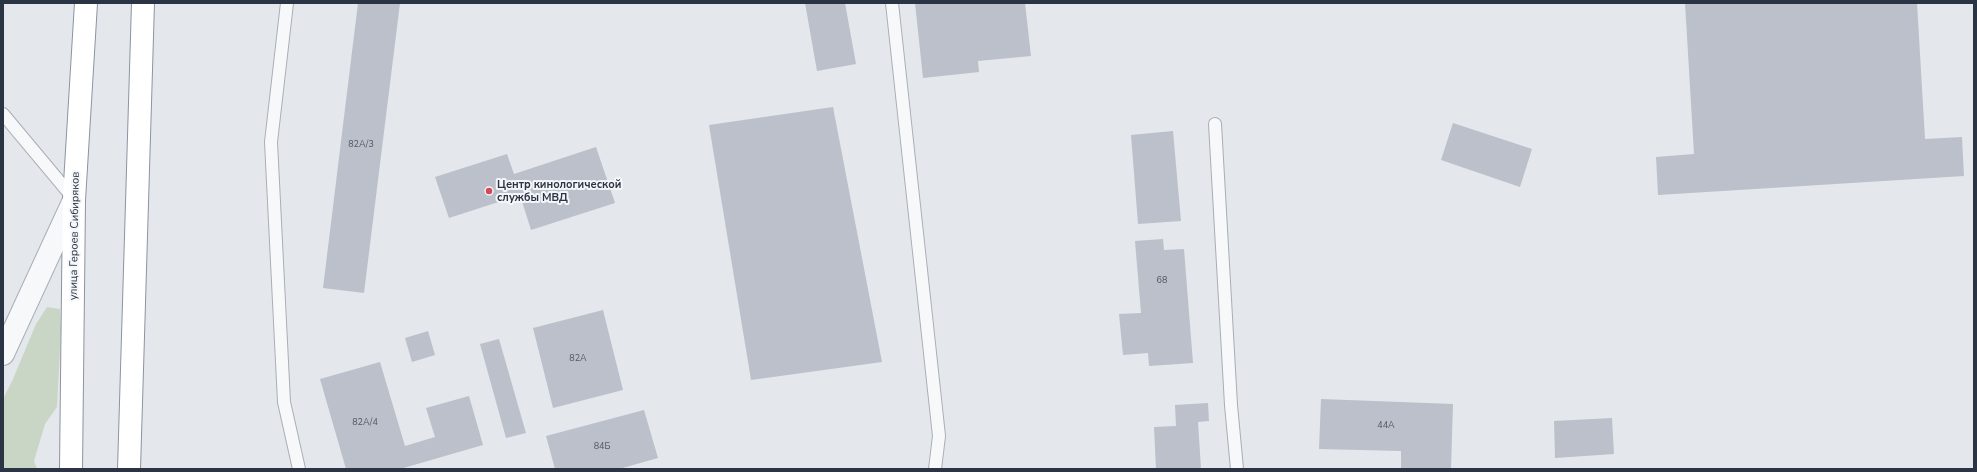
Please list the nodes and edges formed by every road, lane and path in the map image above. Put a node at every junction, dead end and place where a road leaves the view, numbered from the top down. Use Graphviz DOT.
graph roads {
  1 [pos="86,3"];
  2 [pos="143,3"];
  3 [pos="286,3"];
  4 [pos="892,3"];
  5 [pos="3,114"];
  6 [pos="1215,124"];
  7 [pos="74,200"];
  8 [pos="3,354"];
  9 [pos="71,469"];
  10 [pos="129,469"];
  11 [pos="299,469"];
  12 [pos="935,469"];
  13 [pos="1237,469"];
  1 -- 7 [label="highway, улица Героев Сибиряков"];
  2 -- 10 [label="highway"];
  3 -- 11 [label="lane"];
  4 -- 12 [label="lane"];
  5 -- 7 [label="lane"];
  6 -- 13 [label="lane"];
  7 -- 8 [label="street"];
  7 -- 9 [label="highway, улица Героев Сибиряков"];
}
